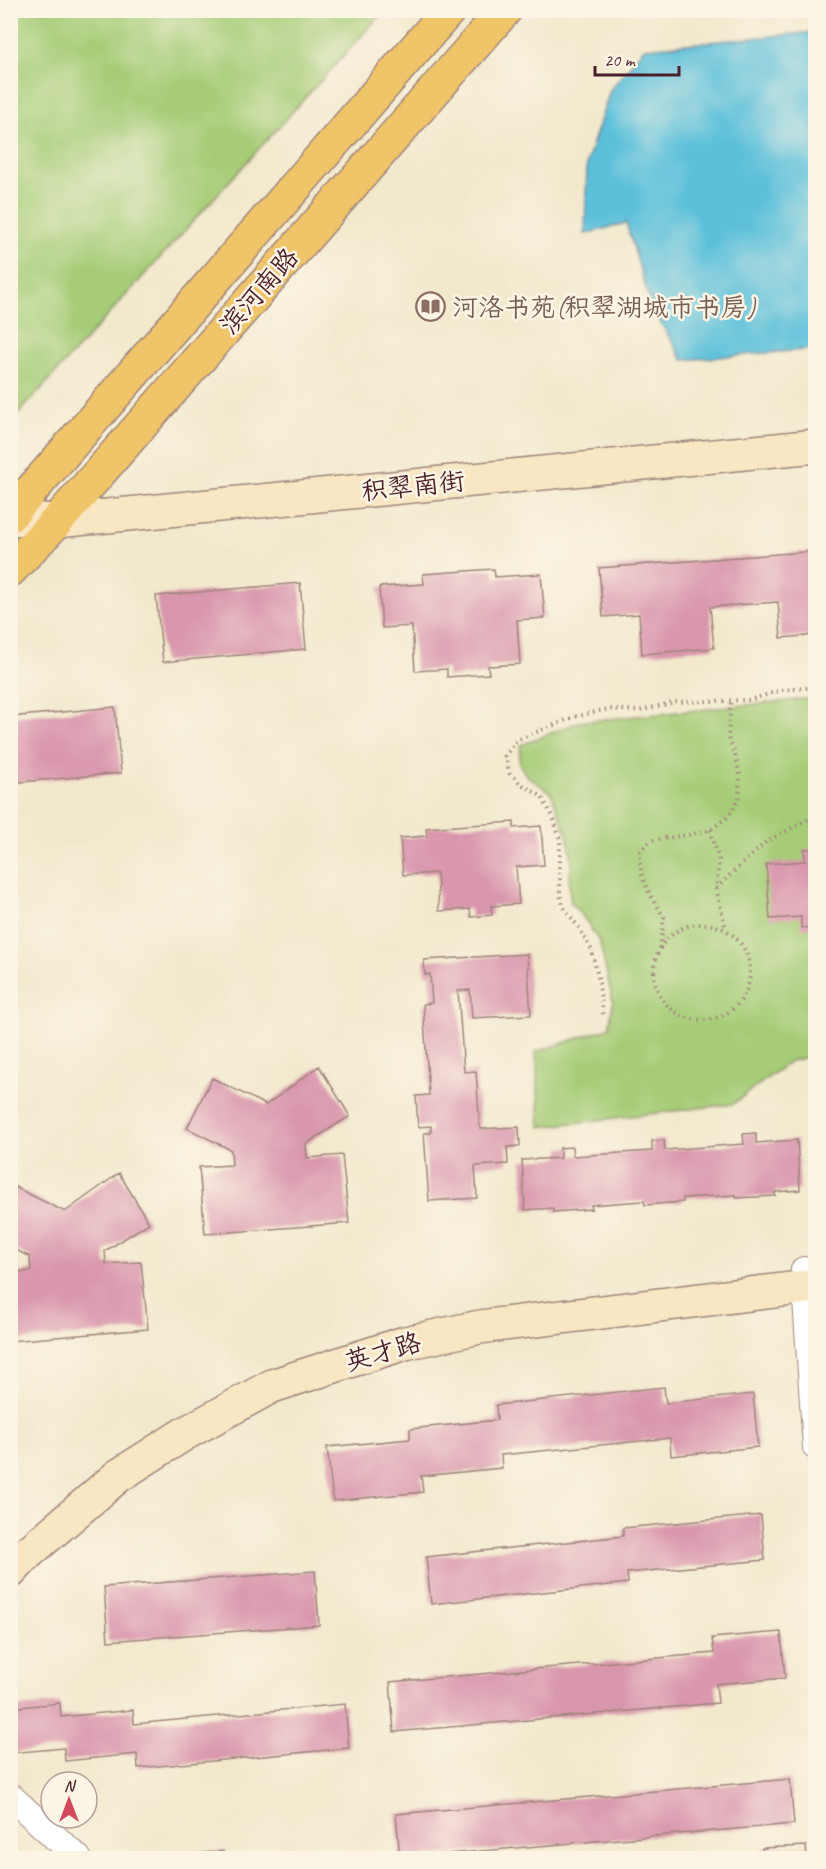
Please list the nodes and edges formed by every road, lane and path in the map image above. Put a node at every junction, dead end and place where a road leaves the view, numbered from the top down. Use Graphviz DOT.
graph roads {
  1 [pos="14,10"];
  2 [pos="449,10"];
  3 [pos="506,10"];
  4 [pos="10,14"];
  5 [pos="816,446"];
  6 [pos="10,517"];
  7 [pos="57,521"];
  8 [pos="10,570"];
  9 [pos="816,687"];
  10 [pos="731,700"];
  11 [pos="816,815"];
  12 [pos="710,830"];
  13 [pos="716,888"];
  14 [pos="726,929"];
  15 [pos="660,948"];
  16 [pos="603,1014"];
  17 [pos="810,1278"];
  18 [pos="816,1447"];
  19 [pos="10,1546"];
  20 [pos="10,1572"];
  21 [pos="10,1796"];
  22 [pos="78,1858"];
  1 -- 4 [label="path"];
  2 -- 6 [label="main road, 滨河南路"];
  3 -- 7 [label="main road, 滨河南路"];
  5 -- 7 [label="main road, 积翠南街"];
  6 -- 7 [label="main road, 积翠南街"];
  7 -- 8 [label="main road, 滨河南路"];
  9 -- 10 [label="path"];
  10 -- 12 [label="path"];
  10 -- 16 [label="path"];
  11 -- 13 [label="path"];
  12 -- 13 [label="path"];
  12 -- 15 [label="path"];
  13 -- 14 [label="path"];
  14 -- 15 [label="path"];
  14 -- 15 [label="path"];
  17 -- 18 [label="street"];
  17 -- 19 [label="main road, 英才路"];
  17 -- 20 [label="main road, 英才路"];
  21 -- 22 [label="street"];
}
